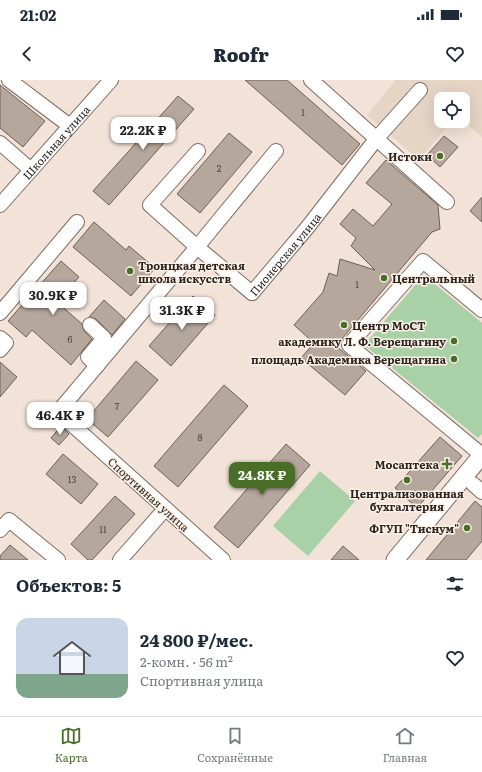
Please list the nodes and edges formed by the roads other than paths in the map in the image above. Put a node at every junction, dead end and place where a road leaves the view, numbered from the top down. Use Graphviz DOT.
graph roads {
  1 [pos="9,80"];
  2 [pos="111,80"];
  3 [pos="311,80"];
  4 [pos="420,90"];
  5 [pos="70,126"];
  6 [pos="377,138"];
  7 [pos="0,143"];
  8 [pos="198,151"];
  9 [pos="276,151"];
  10 [pos="31,170"];
  11 [pos="447,202"];
  12 [pos="0,205"];
  13 [pos="77,222"];
  14 [pos="197,247"];
  15 [pos="250,279"];
  16 [pos="252,293"];
  17 [pos="482,310"];
  18 [pos="0,313"];
  19 [pos="90,326"];
  20 [pos="0,338"];
  21 [pos="0,350"];
  22 [pos="97,366"];
  23 [pos="482,455"];
  24 [pos="165,509"];
  25 [pos="0,530"];
  26 [pos="58,560"];
  27 [pos="120,560"];
  28 [pos="223,560"];
  29 [pos="395,560"];
  1 -- 5 [label="street"];
  2 -- 5 [label="street, Школьная улица"];
  3 -- 6 [label="street"];
  4 -- 6 [label="street, Пионерская улица"];
  5 -- 10 [label="street, Школьная улица"];
  6 -- 11 [label="street"];
  6 -- 16 [label="street, Пионерская улица"];
  7 -- 10 [label="street"];
  8 -- 14 [label="street, Пионерская улица"];
  9 -- 14 [label="street"];
  10 -- 12 [label="street, Школьная улица"];
  13 -- 18 [label="street"];
  14 -- 16 [label="street, Пионерская улица"];
  14 -- 22 [label="street"];
  15 -- 16 [label="street"];
  17 -- 23 [label="street"];
  19 -- 22 [label="street"];
  20 -- 21 [label="street"];
  22 -- 24 [label="street, Спортивная улица"];
  23 -- 29 [label="main road"];
  24 -- 27 [label="street"];
  24 -- 28 [label="street, Спортивная улица"];
  25 -- 26 [label="street"];
}
